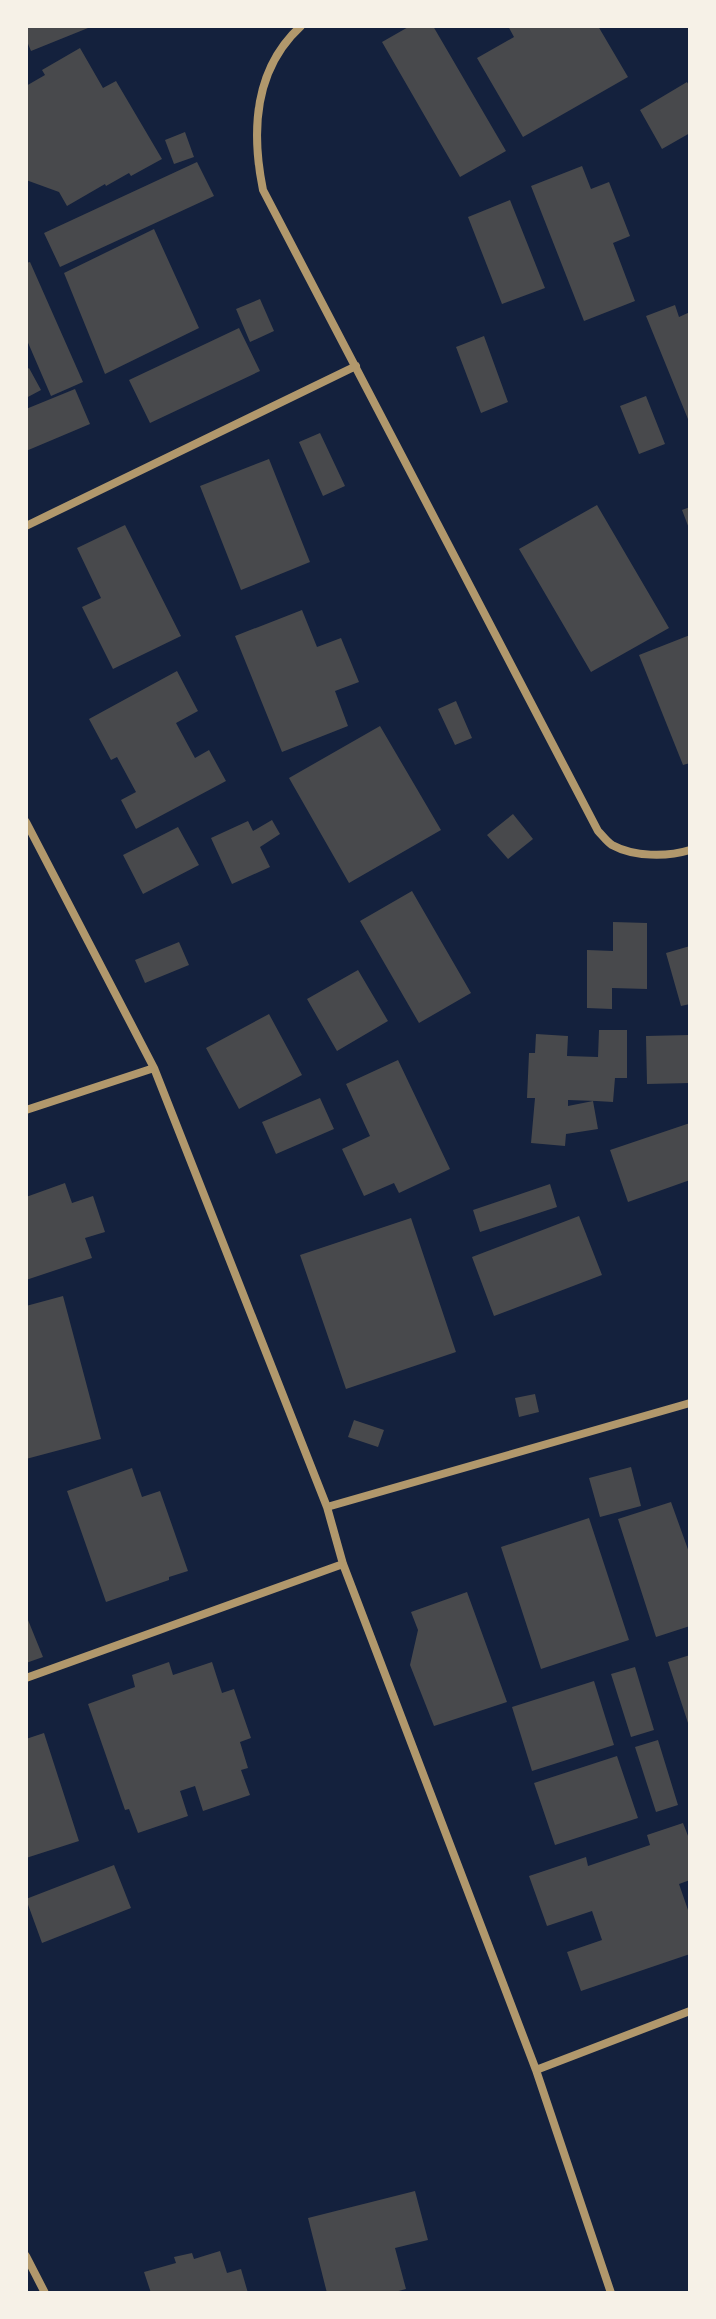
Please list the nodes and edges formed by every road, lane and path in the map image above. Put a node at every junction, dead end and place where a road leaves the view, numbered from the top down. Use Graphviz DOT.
graph roads {
  1 [pos="301,26"];
  2 [pos="356,366"];
  3 [pos="26,526"];
  4 [pos="26,822"];
  5 [pos="690,850"];
  6 [pos="154,1068"];
  7 [pos="26,1110"];
  8 [pos="690,1403"];
  9 [pos="327,1507"];
  10 [pos="343,1564"];
  11 [pos="26,1678"];
  12 [pos="690,2011"];
  13 [pos="536,2070"];
  14 [pos="26,2256"];
  15 [pos="45,2293"];
  16 [pos="611,2293"];
  1 -- 2 [label="street"];
  2 -- 3 [label="street"];
  2 -- 5 [label="street"];
  4 -- 6 [label="street"];
  6 -- 7 [label="street"];
  6 -- 9 [label="street"];
  8 -- 9 [label="street"];
  9 -- 10 [label="street"];
  10 -- 11 [label="street"];
  10 -- 13 [label="street"];
  12 -- 13 [label="street"];
  13 -- 16 [label="street"];
  14 -- 15 [label="street"];
}
